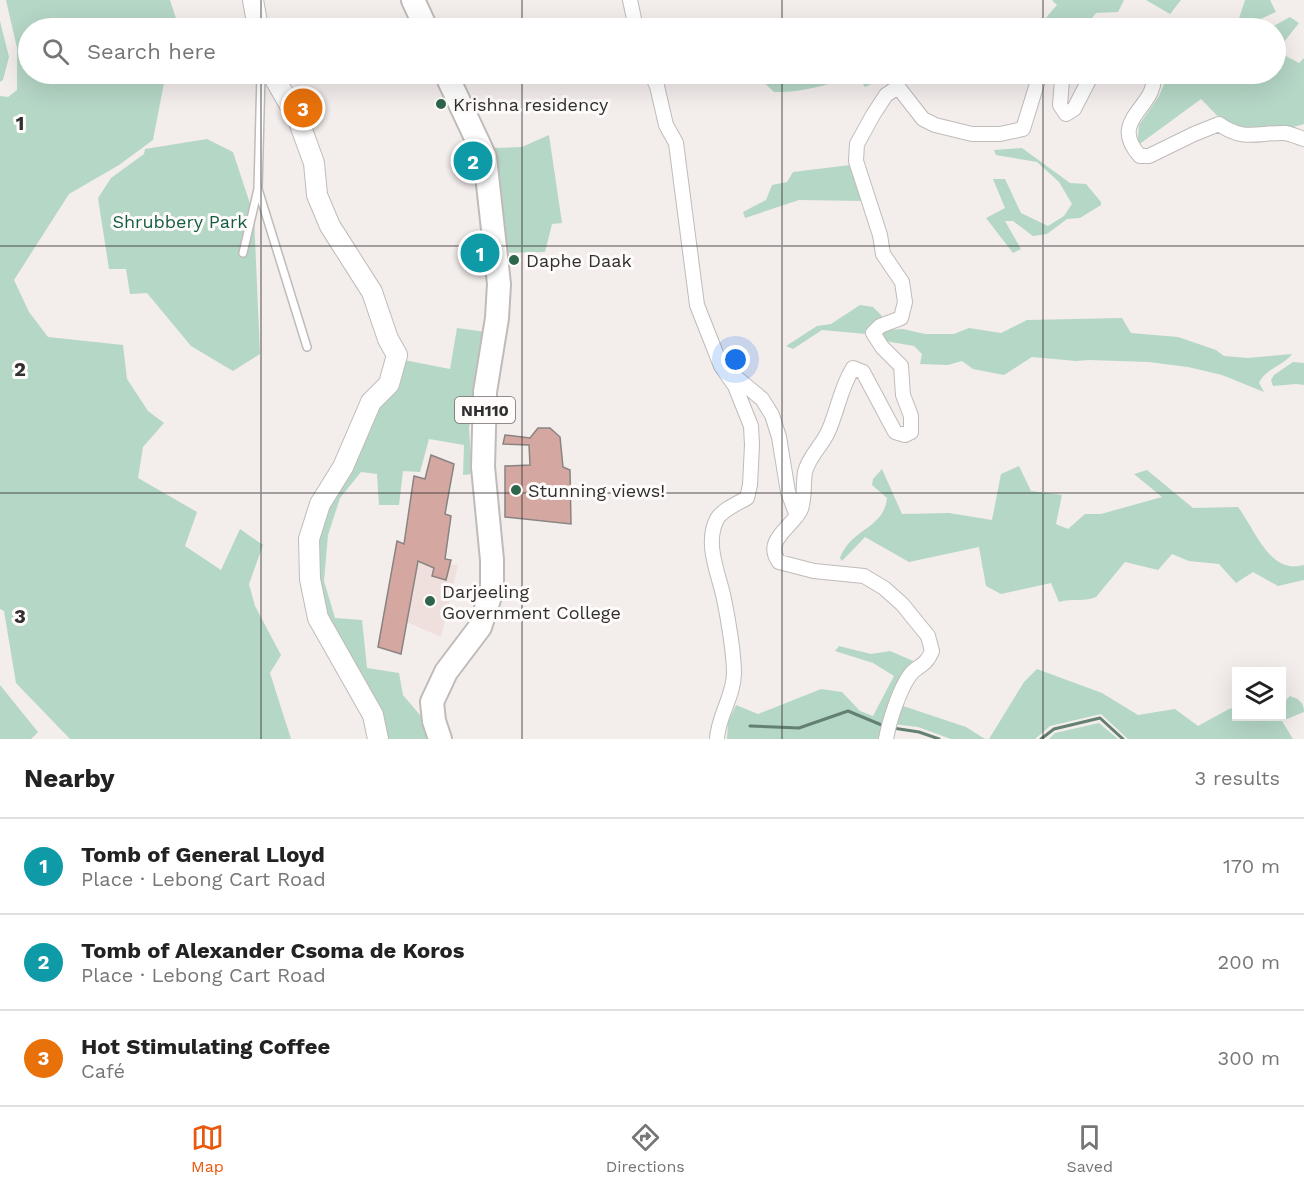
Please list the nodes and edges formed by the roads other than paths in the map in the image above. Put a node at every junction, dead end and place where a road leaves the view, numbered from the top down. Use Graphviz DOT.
graph roads {
  1 [pos="253,0"];
  2 [pos="413,0"];
  3 [pos="630,0"];
  4 [pos="256,18"];
  5 [pos="421,18"];
  6 [pos="634,18"];
  7 [pos="261,84"];
  8 [pos="278,84"];
  9 [pos="451,84"];
  10 [pos="656,84"];
  11 [pos="1037,84"];
  12 [pos="1062,84"];
  13 [pos="1087,84"];
  14 [pos="1153,84"];
  15 [pos="1304,139"];
  16 [pos="258,189"];
  17 [pos="243,253"];
  18 [pos="307,347"];
  19 [pos="721,366"];
  20 [pos="797,516"];
  21 [pos="378,739"];
  22 [pos="440,739"];
  23 [pos="717,739"];
  24 [pos="886,739"];
  1 -- 4 [label="main road"];
  2 -- 5 [label="highway"];
  3 -- 6 [label="street"];
  7 -- 16 [label="lane"];
  8 -- 21 [label="main road"];
  9 -- 22 [label="highway, NH110"];
  10 -- 19 [label="street"];
  11 -- 20 [label="street"];
  12 -- 13 [label="street"];
  14 -- 15 [label="street"];
  16 -- 17 [label="lane"];
  16 -- 18 [label="lane"];
  19 -- 20 [label="street"];
  19 -- 23 [label="street"];
  20 -- 24 [label="street"];
}
